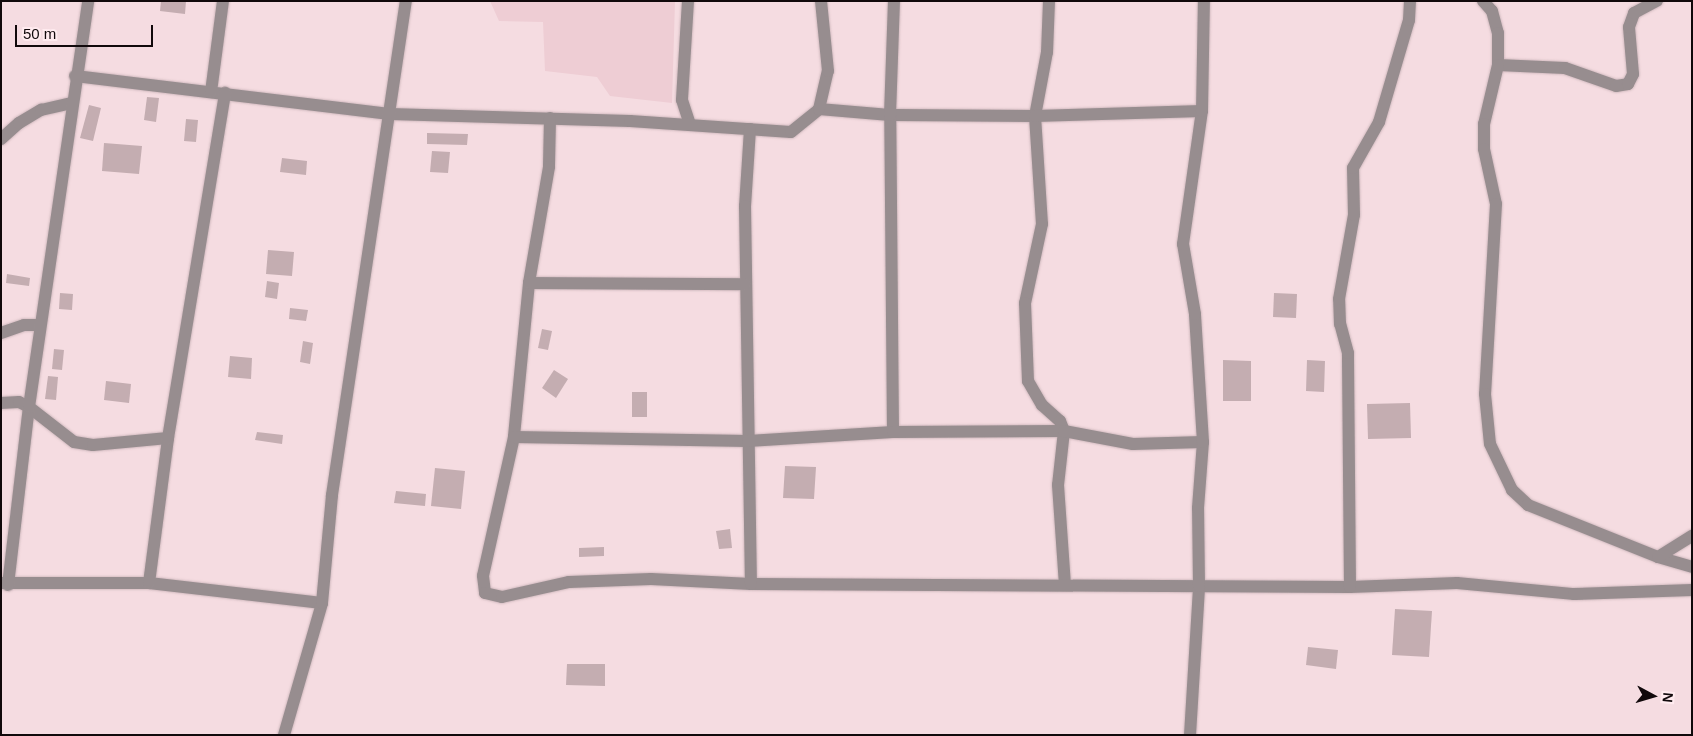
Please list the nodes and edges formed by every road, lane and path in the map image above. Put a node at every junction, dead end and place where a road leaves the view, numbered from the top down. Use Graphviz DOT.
graph roads {
  1 [pos="88,1"];
  2 [pos="223,1"];
  3 [pos="406,1"];
  4 [pos="688,1"];
  5 [pos="821,1"];
  6 [pos="894,1"];
  7 [pos="1048,1"];
  8 [pos="1204,1"];
  9 [pos="1410,1"];
  10 [pos="1483,1"];
  11 [pos="1657,1"];
  12 [pos="1498,65"];
  13 [pos="76,76"];
  14 [pos="211,92"];
  15 [pos="225,93"];
  16 [pos="72,103"];
  17 [pos="819,108"];
  18 [pos="1202,111"];
  19 [pos="390,114"];
  20 [pos="890,115"];
  21 [pos="1035,116"];
  22 [pos="550,118"];
  23 [pos="690,125"];
  24 [pos="750,129"];
  25 [pos="1,139"];
  26 [pos="529,283"];
  27 [pos="745,284"];
  28 [pos="40,325"];
  29 [pos="1,334"];
  30 [pos="1,402"];
  31 [pos="29,407"];
  32 [pos="1064,430"];
  33 [pos="893,432"];
  34 [pos="168,438"];
  35 [pos="514,438"];
  36 [pos="748,441"];
  37 [pos="1203,442"];
  38 [pos="1692,536"];
  39 [pos="1658,557"];
  40 [pos="1692,566"];
  41 [pos="149,583"];
  42 [pos="5,584"];
  43 [pos="751,584"];
  44 [pos="1065,585"];
  45 [pos="1199,586"];
  46 [pos="1350,588"];
  47 [pos="1692,590"];
  48 [pos="322,603"];
  49 [pos="284,735"];
  50 [pos="1190,735"];
  1 -- 13 [label="street"];
  2 -- 14 [label="street"];
  3 -- 19 [label="street"];
  4 -- 23 [label="street"];
  5 -- 17 [label="street"];
  6 -- 20 [label="street"];
  7 -- 21 [label="street"];
  8 -- 18 [label="street"];
  9 -- 46 [label="street"];
  10 -- 12 [label="street"];
  11 -- 12 [label="street"];
  12 -- 39 [label="street"];
  13 -- 14 [label="street"];
  13 -- 16 [label="street"];
  14 -- 15 [label="street"];
  15 -- 19 [label="street"];
  15 -- 34 [label="street"];
  16 -- 25 [label="street"];
  16 -- 28 [label="street"];
  17 -- 20 [label="street"];
  17 -- 24 [label="street"];
  18 -- 21 [label="street"];
  18 -- 37 [label="street"];
  19 -- 22 [label="street"];
  19 -- 48 [label="street"];
  20 -- 21 [label="street"];
  20 -- 33 [label="street"];
  21 -- 32 [label="street"];
  22 -- 23 [label="street"];
  22 -- 26 [label="street"];
  23 -- 24 [label="street"];
  24 -- 27 [label="street"];
  26 -- 27 [label="street"];
  26 -- 35 [label="street"];
  27 -- 36 [label="street"];
  28 -- 29 [label="street"];
  28 -- 31 [label="street"];
  30 -- 31 [label="street"];
  31 -- 34 [label="street"];
  31 -- 42 [label="street"];
  32 -- 33 [label="street"];
  32 -- 37 [label="street"];
  32 -- 44 [label="street"];
  33 -- 36 [label="street"];
  34 -- 41 [label="street"];
  35 -- 36 [label="street"];
  35 -- 43 [label="street"];
  36 -- 43 [label="street"];
  37 -- 45 [label="street"];
  38 -- 39 [label="street"];
  39 -- 40 [label="street"];
  41 -- 42 [label="street"];
  41 -- 48 [label="street"];
  43 -- 44 [label="street"];
  44 -- 45 [label="street"];
  45 -- 46 [label="street"];
  45 -- 50 [label="street"];
  46 -- 47 [label="street"];
  48 -- 49 [label="street"];
}
